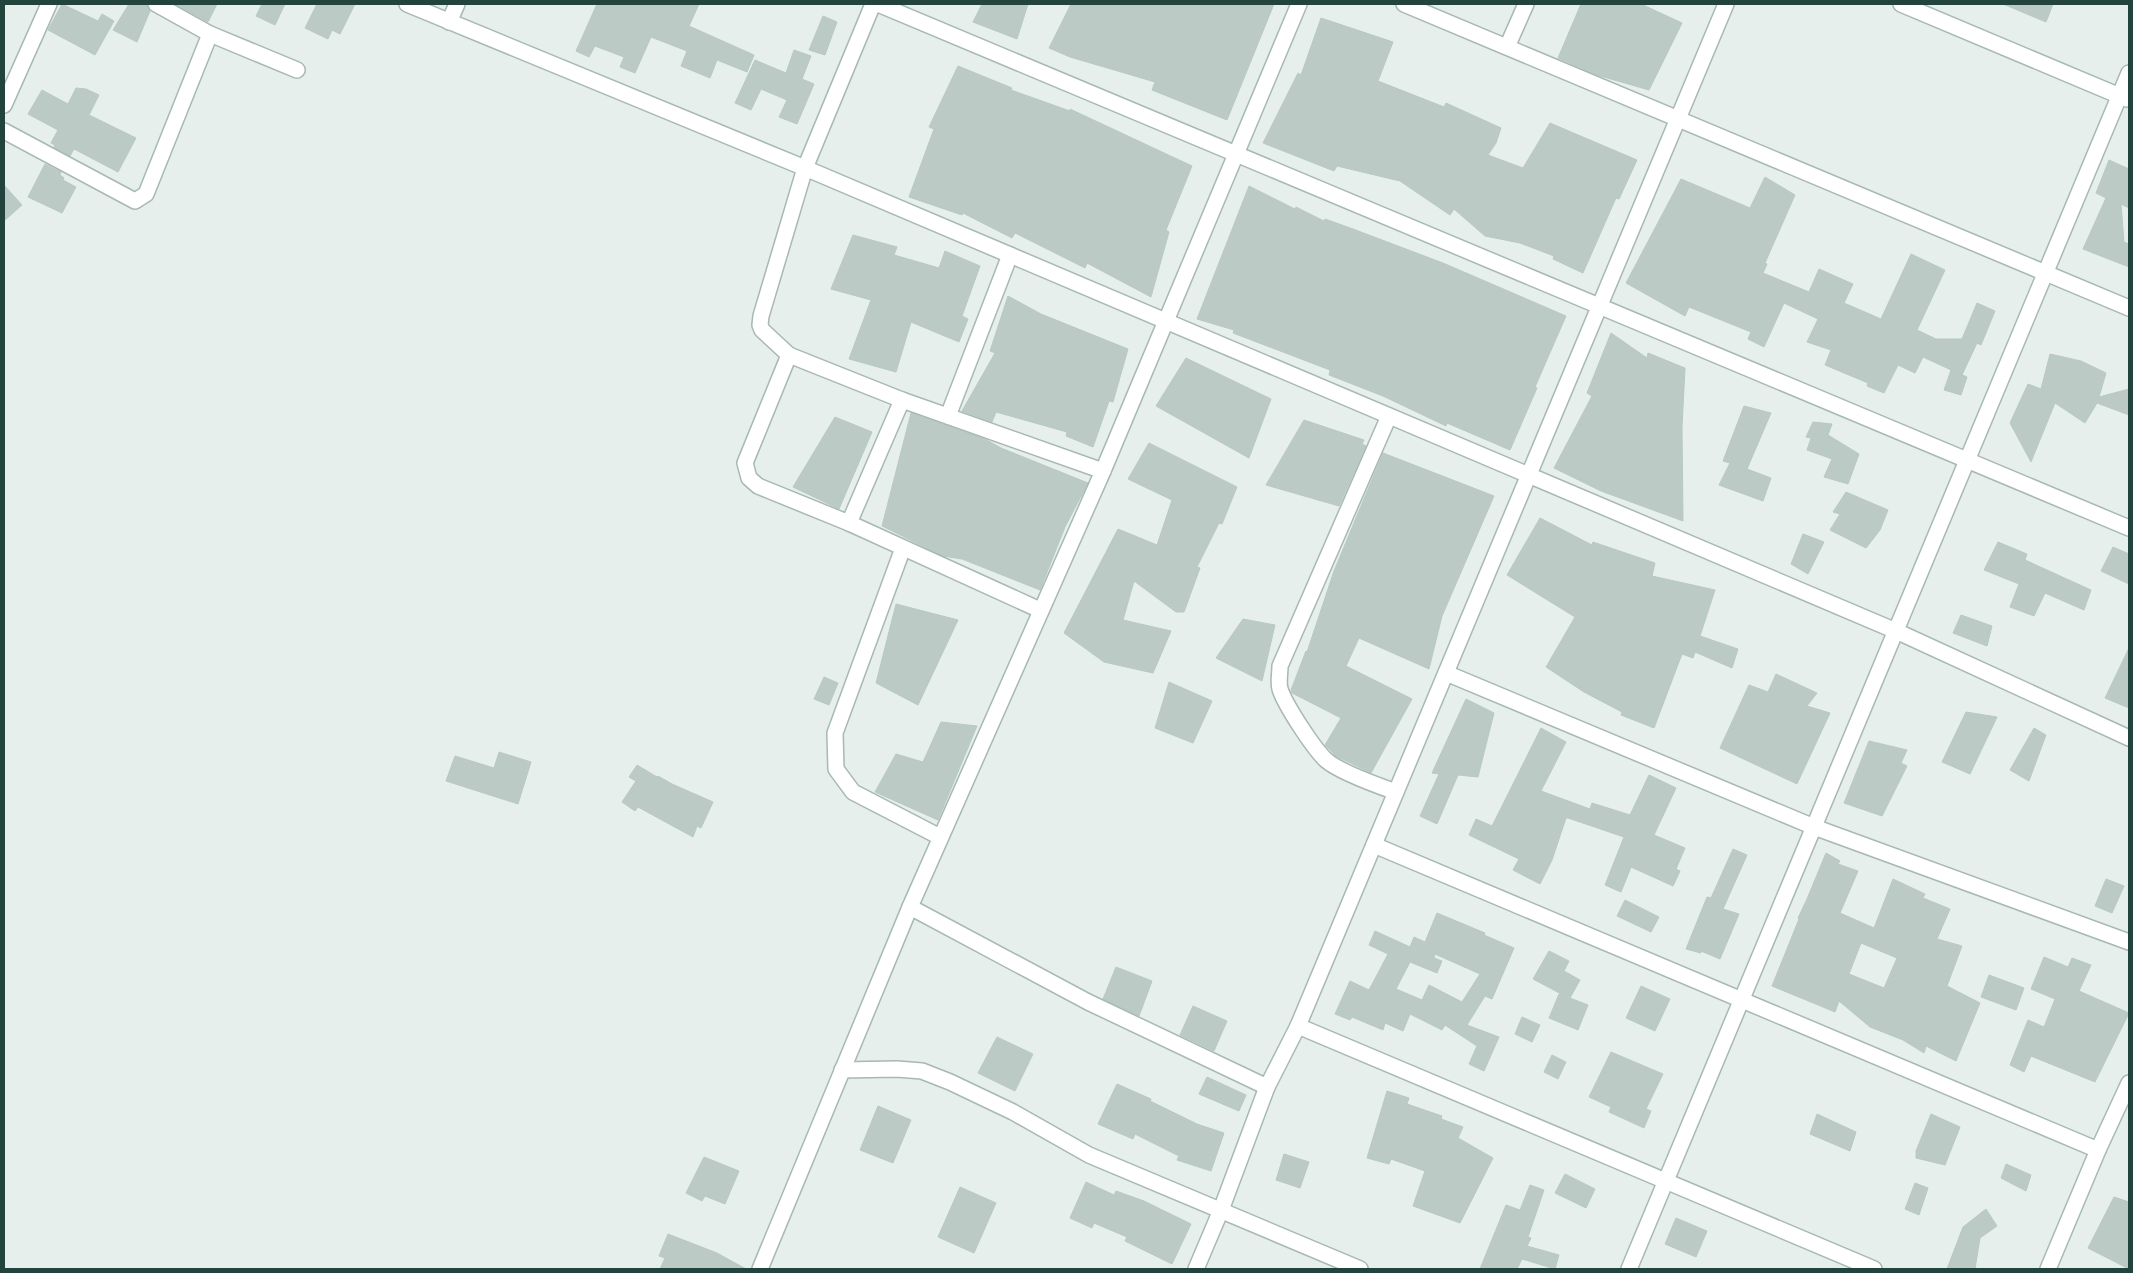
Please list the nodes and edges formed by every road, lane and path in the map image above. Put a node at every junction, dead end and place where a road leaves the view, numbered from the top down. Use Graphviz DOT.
graph roads {
  1 [pos="156,4"];
  2 [pos="407,4"];
  3 [pos="457,4"];
  4 [pos="873,4"];
  5 [pos="878,4"];
  6 [pos="1299,4"];
  7 [pos="1404,4"];
  8 [pos="1526,4"];
  9 [pos="1726,4"];
  10 [pos="1901,4"];
  11 [pos="46,5"];
  12 [pos="449,22"];
  13 [pos="210,34"];
  14 [pos="1507,47"];
  15 [pos="297,70"];
  16 [pos="2129,73"];
  17 [pos="2125,98"];
  18 [pos="4,106"];
  19 [pos="1678,119"];
  20 [pos="4,131"];
  21 [pos="1236,154"];
  22 [pos="804,168"];
  23 [pos="1010,255"];
  24 [pos="2046,273"];
  25 [pos="1599,306"];
  26 [pos="2129,308"];
  27 [pos="1166,321"];
  28 [pos="788,355"];
  29 [pos="902,400"];
  30 [pos="948,416"];
  31 [pos="1389,416"];
  32 [pos="1967,460"];
  33 [pos="1103,471"];
  34 [pos="1529,475"];
  35 [pos="849,523"];
  36 [pos="2129,528"];
  37 [pos="902,548"];
  38 [pos="1040,610"];
  39 [pos="1896,631"];
  40 [pos="1446,673"];
  41 [pos="2129,738"];
  42 [pos="1396,792"];
  43 [pos="1814,827"];
  44 [pos="940,837"];
  45 [pos="1374,845"];
  46 [pos="910,907"];
  47 [pos="2129,942"];
  48 [pos="1742,1000"];
  49 [pos="1298,1026"];
  50 [pos="842,1070"];
  51 [pos="2129,1083"];
  52 [pos="1267,1087"];
  53 [pos="2098,1150"];
  54 [pos="1666,1181"];
  55 [pos="1221,1210"];
  56 [pos="760,1269"];
  57 [pos="1196,1269"];
  58 [pos="1360,1269"];
  59 [pos="1629,1269"];
  60 [pos="1874,1269"];
  61 [pos="2048,1269"];
  1 -- 13 [label="street"];
  2 -- 12 [label="street"];
  3 -- 12 [label="street"];
  4 -- 22 [label="street"];
  5 -- 21 [label="street"];
  6 -- 21 [label="street"];
  7 -- 14 [label="street"];
  8 -- 14 [label="street"];
  9 -- 19 [label="street"];
  10 -- 17 [label="street"];
  11 -- 18 [label="street"];
  12 -- 22 [label="street"];
  13 -- 15 [label="street"];
  13 -- 20 [label="street"];
  14 -- 19 [label="street"];
  16 -- 17 [label="street"];
  17 -- 24 [label="street"];
  19 -- 24 [label="street"];
  19 -- 25 [label="street"];
  21 -- 25 [label="street"];
  21 -- 27 [label="street"];
  22 -- 23 [label="street"];
  22 -- 28 [label="street"];
  23 -- 27 [label="street"];
  23 -- 30 [label="street"];
  24 -- 26 [label="street"];
  24 -- 32 [label="street"];
  25 -- 32 [label="street"];
  25 -- 34 [label="street"];
  27 -- 31 [label="street"];
  27 -- 33 [label="street"];
  28 -- 29 [label="street"];
  28 -- 35 [label="street"];
  29 -- 30 [label="street"];
  29 -- 35 [label="street"];
  30 -- 33 [label="street"];
  31 -- 34 [label="street"];
  31 -- 42 [label="street"];
  32 -- 36 [label="street"];
  32 -- 39 [label="street"];
  33 -- 38 [label="street"];
  34 -- 39 [label="street"];
  34 -- 40 [label="street"];
  35 -- 37 [label="street"];
  37 -- 38 [label="street"];
  37 -- 44 [label="street"];
  38 -- 44 [label="street"];
  39 -- 41 [label="street"];
  39 -- 43 [label="street"];
  40 -- 42 [label="street"];
  40 -- 43 [label="street"];
  42 -- 45 [label="street"];
  43 -- 47 [label="street"];
  43 -- 48 [label="street"];
  44 -- 46 [label="street"];
  45 -- 48 [label="street"];
  45 -- 49 [label="street"];
  46 -- 50 [label="street"];
  46 -- 52 [label="street"];
  48 -- 53 [label="street"];
  48 -- 54 [label="street"];
  49 -- 52 [label="street"];
  49 -- 54 [label="street"];
  50 -- 55 [label="street"];
  50 -- 56 [label="street"];
  51 -- 53 [label="street"];
  52 -- 55 [label="street"];
  53 -- 61 [label="street"];
  54 -- 59 [label="street"];
  54 -- 60 [label="street"];
  55 -- 57 [label="street"];
  55 -- 58 [label="street"];
}
